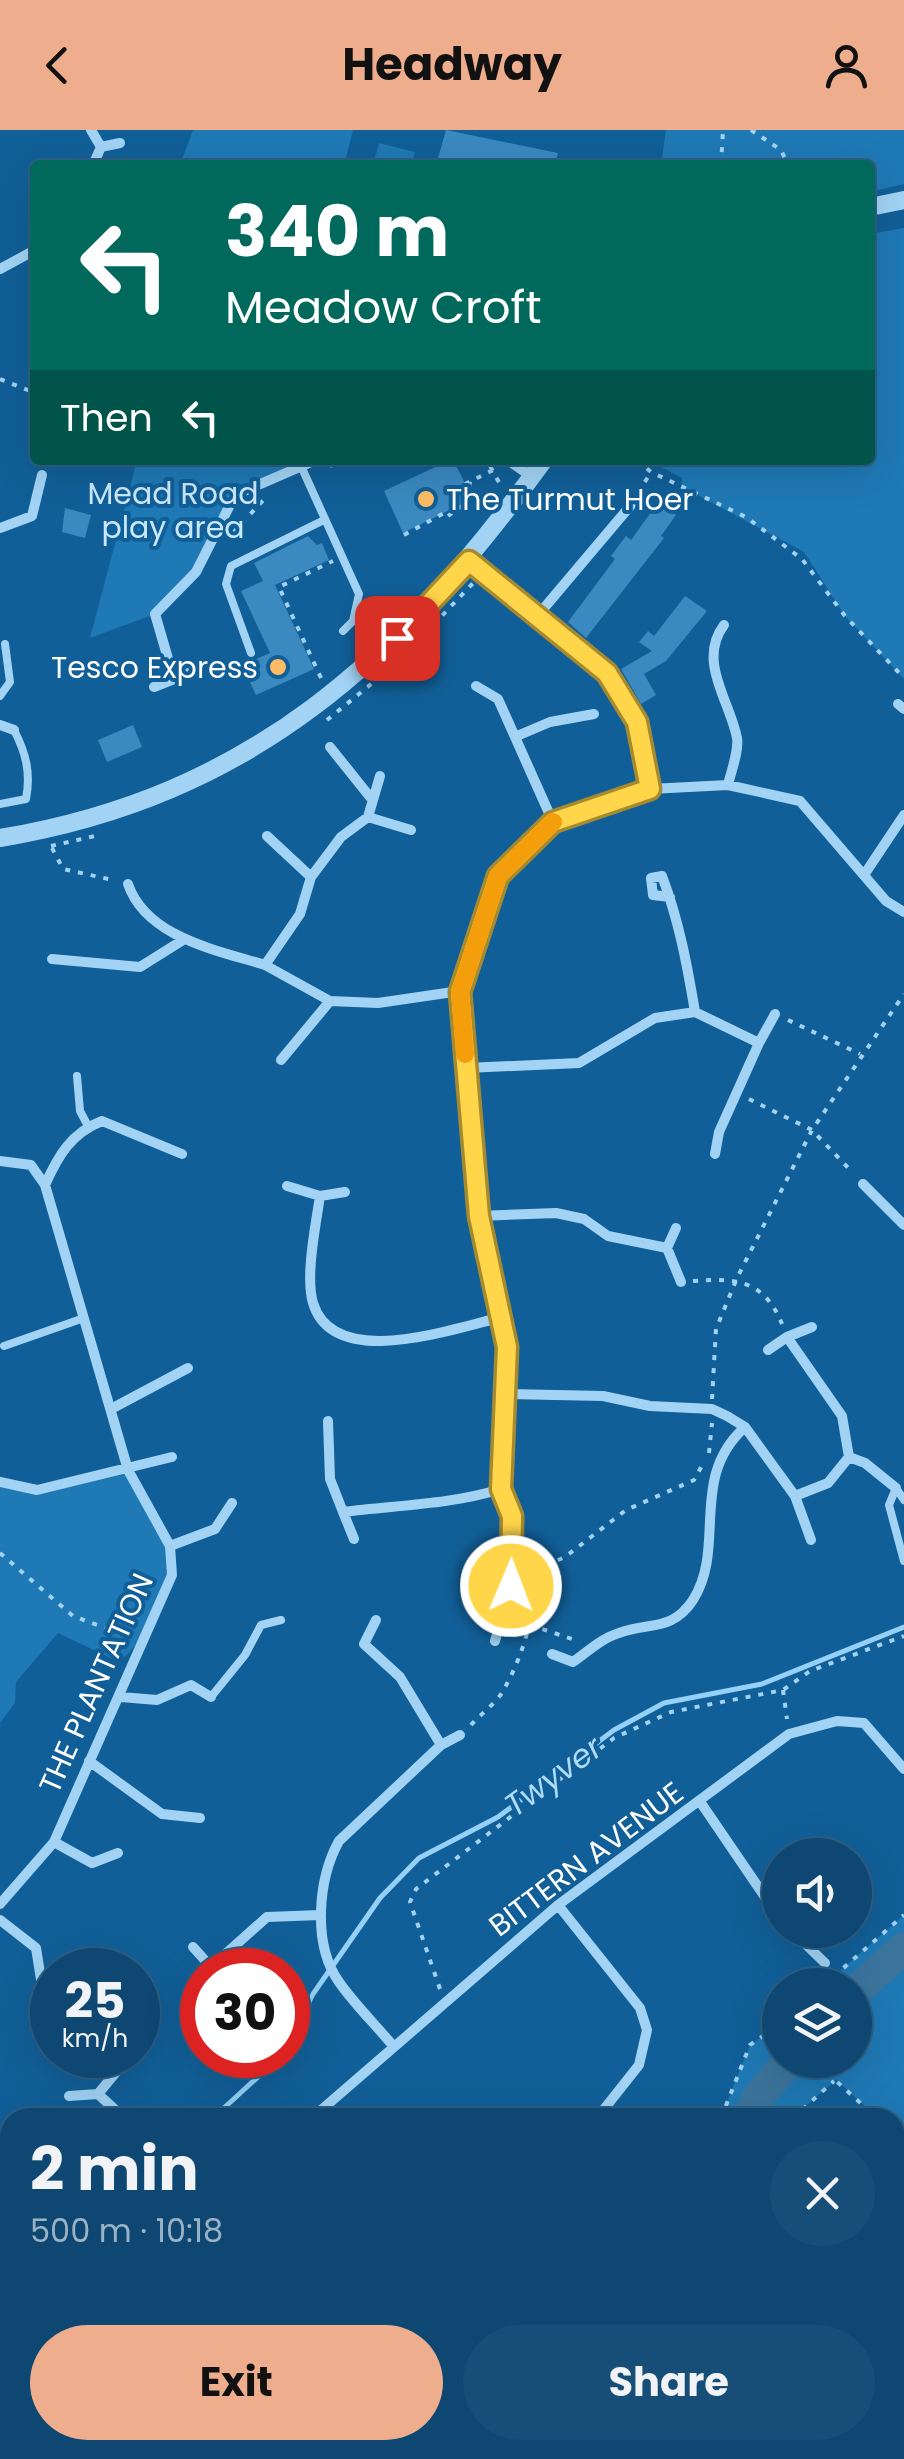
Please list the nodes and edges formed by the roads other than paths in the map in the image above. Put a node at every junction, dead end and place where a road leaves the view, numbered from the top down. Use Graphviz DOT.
graph roads {
  1 [pos="91,130"];
  2 [pos="120,143"];
  3 [pos="101,147"];
  4 [pos="94,160"];
  5 [pos="904,200"];
  6 [pos="875,207"];
  7 [pos="30,253"];
  8 [pos="0,269"];
  9 [pos="515,465"];
  10 [pos="540,465"];
  11 [pos="301,466"];
  12 [pos="42,474"];
  13 [pos="532,477"];
  14 [pos="630,505"];
  15 [pos="324,520"];
  16 [pos="0,528"];
  17 [pos="469,561"];
  18 [pos="539,614"];
  19 [pos="724,625"];
  20 [pos="343,631"];
  21 [pos="4,644"];
  22 [pos="251,653"];
  23 [pos="199,669"];
  24 [pos="174,678"];
  25 [pos="476,686"];
  26 [pos="154,687"];
  27 [pos="507,689"];
  28 [pos="0,696"];
  29 [pos="498,698"];
  30 [pos="594,714"];
  31 [pos="0,725"];
  32 [pos="14,730"];
  33 [pos="517,736"];
  34 [pos="330,746"];
  35 [pos="380,776"];
  36 [pos="728,785"];
  37 [pos="650,789"];
  38 [pos="370,797"];
  39 [pos="0,804"];
  40 [pos="904,814"];
  41 [pos="368,816"];
  42 [pos="553,822"];
  43 [pos="412,830"];
  44 [pos="267,836"];
  45 [pos="0,838"];
  46 [pos="864,875"];
  47 [pos="662,876"];
  48 [pos="311,877"];
  49 [pos="128,884"];
  50 [pos="904,912"];
  51 [pos="183,940"];
  52 [pos="52,959"];
  53 [pos="265,965"];
  54 [pos="460,992"];
  55 [pos="330,1001"];
  56 [pos="694,1012"];
  57 [pos="775,1014"];
  58 [pos="759,1043"];
  59 [pos="281,1060"];
  60 [pos="466,1068"];
  61 [pos="77,1076"];
  62 [pos="88,1126"];
  63 [pos="182,1154"];
  64 [pos="715,1154"];
  65 [pos="0,1161"];
  66 [pos="864,1184"];
  67 [pos="45,1185"];
  68 [pos="287,1186"];
  69 [pos="345,1192"];
  70 [pos="320,1196"];
  71 [pos="479,1216"];
  72 [pos="904,1225"];
  73 [pos="676,1228"];
  74 [pos="667,1248"];
  75 [pos="681,1282"];
  76 [pos="84,1318"];
  77 [pos="502,1318"];
  78 [pos="812,1327"];
  79 [pos="787,1338"];
  80 [pos="4,1346"];
  81 [pos="768,1350"];
  82 [pos="188,1368"];
  83 [pos="161,1383"];
  84 [pos="508,1394"];
  85 [pos="171,1396"];
  86 [pos="110,1409"];
  87 [pos="328,1421"];
  88 [pos="744,1427"];
  89 [pos="172,1457"];
  90 [pos="849,1457"];
  91 [pos="128,1470"];
  92 [pos="0,1482"];
  93 [pos="896,1488"];
  94 [pos="501,1489"];
  95 [pos="795,1496"];
  96 [pos="904,1500"];
  97 [pos="232,1503"];
  98 [pos="343,1512"];
  99 [pos="354,1539"];
  100 [pos="811,1540"];
  101 [pos="170,1546"];
  102 [pos="904,1560"];
  103 [pos="281,1620"];
  104 [pos="376,1620"];
  105 [pos="494,1641"];
  106 [pos="552,1654"];
  107 [pos="211,1696"];
  108 [pos="122,1697"];
  109 [pos="460,1735"];
  110 [pos="441,1744"];
  111 [pos="90,1761"];
  112 [pos="904,1770"];
  113 [pos="701,1802"];
  114 [pos="200,1818"];
  115 [pos="54,1842"];
  116 [pos="118,1853"];
  117 [pos="762,1892"];
  118 [pos="0,1904"];
  119 [pos="558,1906"];
  120 [pos="320,1915"];
  121 [pos="0,1920"];
  122 [pos="36,1948"];
  123 [pos="234,1948"];
  124 [pos="809,1948"];
  125 [pos="825,1963"];
  126 [pos="394,2046"];
  127 [pos="111,2078"];
  128 [pos="98,2094"];
  129 [pos="69,2096"];
  130 [pos="325,2106"];
  131 [pos="113,2108"];
  132 [pos="605,2108"];
  1 -- 3 [label="street"];
  2 -- 3 [label="street"];
  3 -- 4 [label="street"];
  5 -- 6 [label="street"];
  7 -- 8 [label="street"];
  9 -- 13 [label="street"];
  10 -- 13 [label="street"];
  11 -- 15 [label="lane"];
  11 -- 24 [label="street"];
  12 -- 16 [label="street"];
  13 -- 17 [label="street"];
  14 -- 18 [label="street"];
  15 -- 20 [label="lane"];
  15 -- 22 [label="lane"];
  17 -- 18 [label="street"];
  17 -- 45 [label="street"];
  18 -- 37 [label="street"];
  19 -- 36 [label="street"];
  21 -- 28 [label="lane"];
  23 -- 24 [label="street"];
  24 -- 26 [label="street"];
  25 -- 29 [label="street"];
  27 -- 29 [label="street"];
  29 -- 33 [label="street"];
  30 -- 33 [label="street"];
  31 -- 32 [label="street"];
  32 -- 39 [label="lane"];
  33 -- 42 [label="street"];
  34 -- 38 [label="street"];
  35 -- 38 [label="street"];
  36 -- 37 [label="street"];
  36 -- 46 [label="street"];
  37 -- 42 [label="street"];
  38 -- 41 [label="street"];
  40 -- 46 [label="street"];
  41 -- 43 [label="street"];
  41 -- 48 [label="street"];
  42 -- 54 [label="street"];
  44 -- 48 [label="street"];
  46 -- 50 [label="street"];
  47 -- 56 [label="street"];
  48 -- 53 [label="street"];
  49 -- 51 [label="street"];
  51 -- 52 [label="street"];
  51 -- 53 [label="street"];
  53 -- 55 [label="street"];
  54 -- 55 [label="street"];
  54 -- 60 [label="street"];
  55 -- 59 [label="street"];
  56 -- 58 [label="street"];
  56 -- 60 [label="street"];
  57 -- 58 [label="street"];
  58 -- 64 [label="street"];
  60 -- 71 [label="street"];
  61 -- 62 [label="lane"];
  62 -- 63 [label="street"];
  62 -- 67 [label="street"];
  65 -- 67 [label="street"];
  66 -- 72 [label="street"];
  67 -- 76 [label="street, THE PLANTATION"];
  68 -- 70 [label="street"];
  69 -- 70 [label="street"];
  70 -- 77 [label="street"];
  71 -- 74 [label="street"];
  71 -- 77 [label="street"];
  73 -- 74 [label="street"];
  74 -- 75 [label="street"];
  76 -- 80 [label="lane"];
  76 -- 86 [label="street, THE PLANTATION"];
  77 -- 84 [label="street"];
  78 -- 79 [label="street"];
  79 -- 81 [label="street"];
  79 -- 90 [label="street"];
  82 -- 83 [label="street"];
  83 -- 85 [label="street"];
  83 -- 86 [label="street"];
  84 -- 88 [label="street"];
  84 -- 94 [label="street"];
  86 -- 91 [label="street, THE PLANTATION"];
  87 -- 98 [label="street"];
  88 -- 95 [label="street"];
  88 -- 106 [label="street"];
  89 -- 91 [label="street"];
  90 -- 93 [label="street"];
  90 -- 95 [label="street"];
  91 -- 92 [label="street"];
  91 -- 101 [label="street, THE PLANTATION"];
  93 -- 96 [label="lane"];
  93 -- 102 [label="lane"];
  94 -- 98 [label="street"];
  94 -- 105 [label="street"];
  95 -- 100 [label="street"];
  97 -- 101 [label="street"];
  98 -- 99 [label="street"];
  101 -- 108 [label="street, THE PLANTATION"];
  103 -- 107 [label="lane"];
  104 -- 110 [label="street"];
  107 -- 108 [label="street"];
  108 -- 111 [label="street, THE PLANTATION"];
  109 -- 110 [label="street"];
  110 -- 120 [label="street"];
  111 -- 114 [label="street"];
  111 -- 115 [label="street, THE PLANTATION"];
  112 -- 113 [label="street, BITTERN AVENUE"];
  113 -- 117 [label="street"];
  113 -- 119 [label="street, BITTERN AVENUE"];
  115 -- 116 [label="street"];
  115 -- 118 [label="street, THE PLANTATION"];
  119 -- 126 [label="street, BITTERN AVENUE"];
  119 -- 132 [label="street"];
  120 -- 123 [label="street"];
  120 -- 126 [label="street"];
  121 -- 122 [label="street"];
  124 -- 125 [label="street"];
  126 -- 130 [label="street, BITTERN AVENUE"];
  127 -- 128 [label="street"];
  128 -- 129 [label="street"];
  128 -- 131 [label="street"];
}
